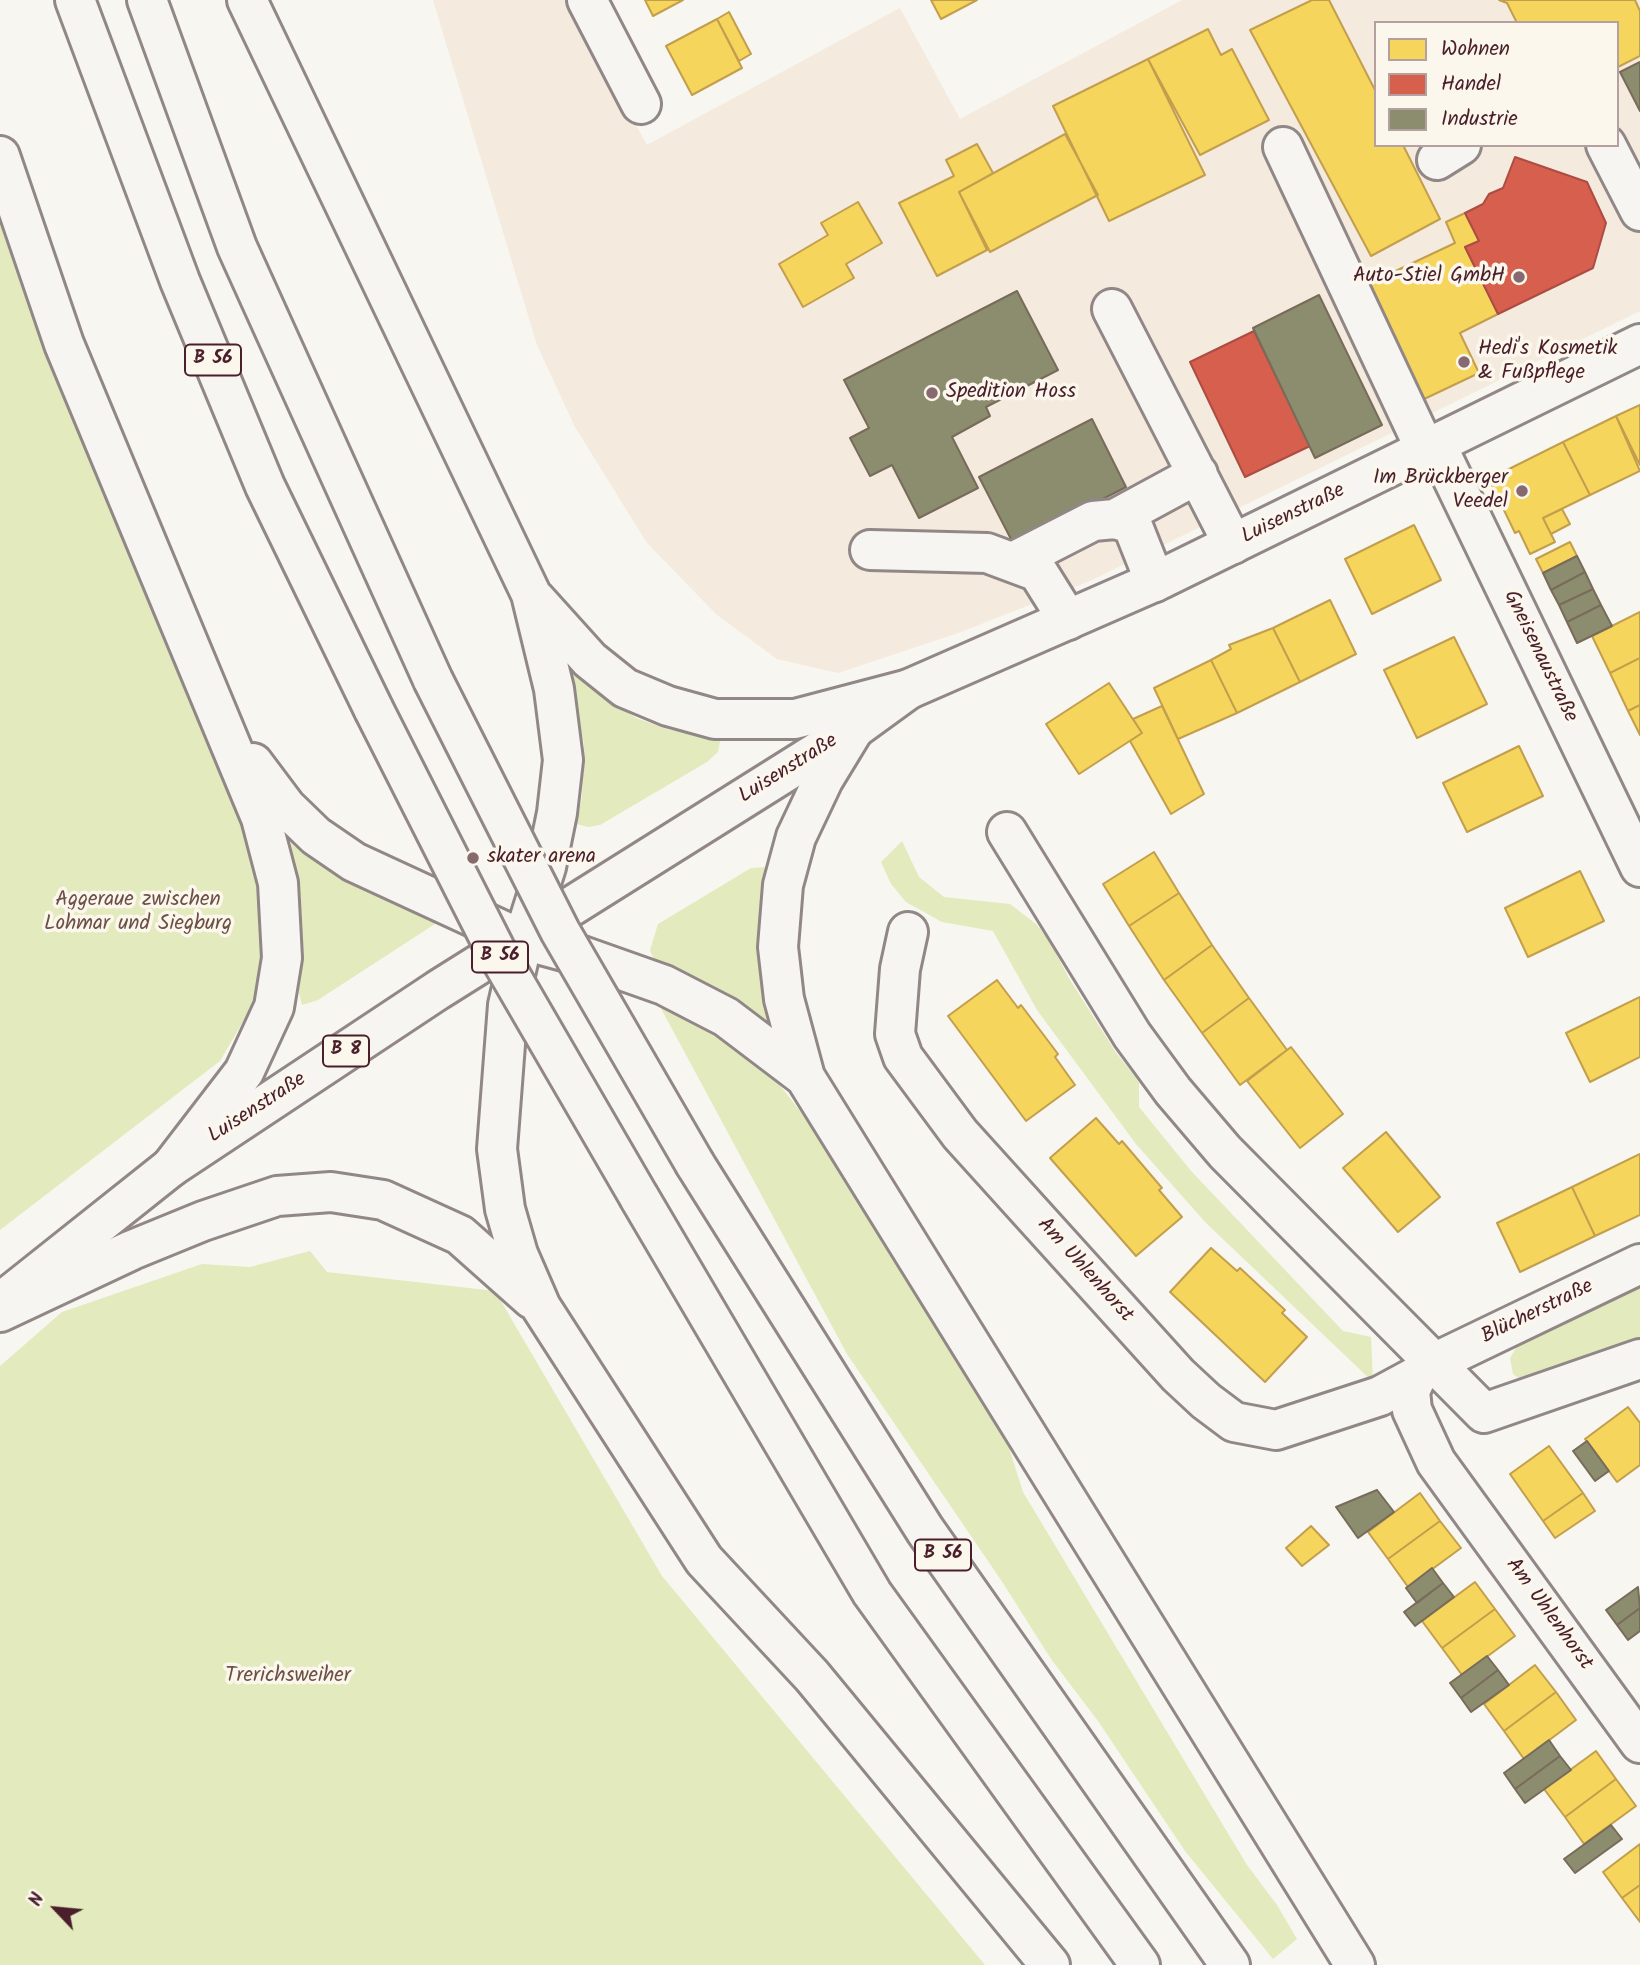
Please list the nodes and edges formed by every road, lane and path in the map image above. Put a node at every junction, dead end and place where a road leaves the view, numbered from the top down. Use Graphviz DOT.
graph roads {
  1 [pos="75,0"];
  2 [pos="147,0"];
  3 [pos="247,0"];
  4 [pos="587,0"];
  5 [pos="642,104"];
  6 [pos="1283,147"];
  7 [pos="1607,147"];
  8 [pos="0,156"];
  9 [pos="1640,211"];
  10 [pos="1112,309"];
  11 [pos="1640,344"];
  12 [pos="1431,449"];
  13 [pos="1198,474"];
  14 [pos="1115,519"];
  15 [pos="1233,544"];
  16 [pos="870,550"];
  17 [pos="1013,562"];
  18 [pos="1155,582"];
  19 [pos="531,594"];
  20 [pos="1068,620"];
  21 [pos="909,689"];
  22 [pos="220,720"];
  23 [pos="854,729"];
  24 [pos="1007,832"];
  25 [pos="1640,867"];
  26 [pos="908,932"];
  27 [pos="523,940"];
  28 [pos="805,1077"];
  29 [pos="171,1167"];
  30 [pos="1640,1264"];
  31 [pos="0,1303"];
  32 [pos="541,1307"];
  33 [pos="0,1312"];
  34 [pos="1640,1359"];
  35 [pos="1426,1369"];
  36 [pos="1640,1743"];
  37 [pos="1051,1965"];
  38 [pos="1140,1965"];
  39 [pos="1230,1965"];
  40 [pos="1355,1965"];
  1 -- 38 [label="main road, B 56, bridge"];
  2 -- 39 [label="main road, B 56, bridge"];
  3 -- 19 [label="main road"];
  4 -- 5 [label="main road"];
  6 -- 12 [label="main road, Gneisenaustraße"];
  7 -- 9 [label="main road"];
  8 -- 22 [label="main road"];
  10 -- 13 [label="main road"];
  11 -- 12 [label="main road, Luisenstraße"];
  12 -- 15 [label="main road, Luisenstraße"];
  12 -- 25 [label="main road, Gneisenaustraße"];
  13 -- 14 [label="main road"];
  13 -- 15 [label="main road"];
  14 -- 17 [label="main road"];
  14 -- 18 [label="main road"];
  15 -- 18 [label="main road, Luisenstraße"];
  16 -- 17 [label="main road"];
  17 -- 20 [label="main road"];
  18 -- 20 [label="main road, Luisenstraße"];
  19 -- 21 [label="main road"];
  19 -- 27 [label="main road"];
  20 -- 21 [label="main road, Luisenstraße"];
  21 -- 23 [label="main road, Luisenstraße"];
  22 -- 27 [label="main road"];
  22 -- 29 [label="main road"];
  23 -- 27 [label="main road, Luisenstraße"];
  23 -- 28 [label="main road"];
  24 -- 35 [label="main road"];
  26 -- 35 [label="main road, Am Uhlenhorst"];
  27 -- 28 [label="main road"];
  27 -- 29 [label="main road, Luisenstraße / B 8"];
  27 -- 32 [label="main road"];
  28 -- 40 [label="main road"];
  29 -- 31 [label="main road, Luisenstraße / B 8"];
  30 -- 35 [label="main road, Blücherstraße"];
  32 -- 33 [label="main road"];
  32 -- 37 [label="main road"];
  34 -- 35 [label="main road"];
  35 -- 36 [label="main road, Am Uhlenhorst"];
}
